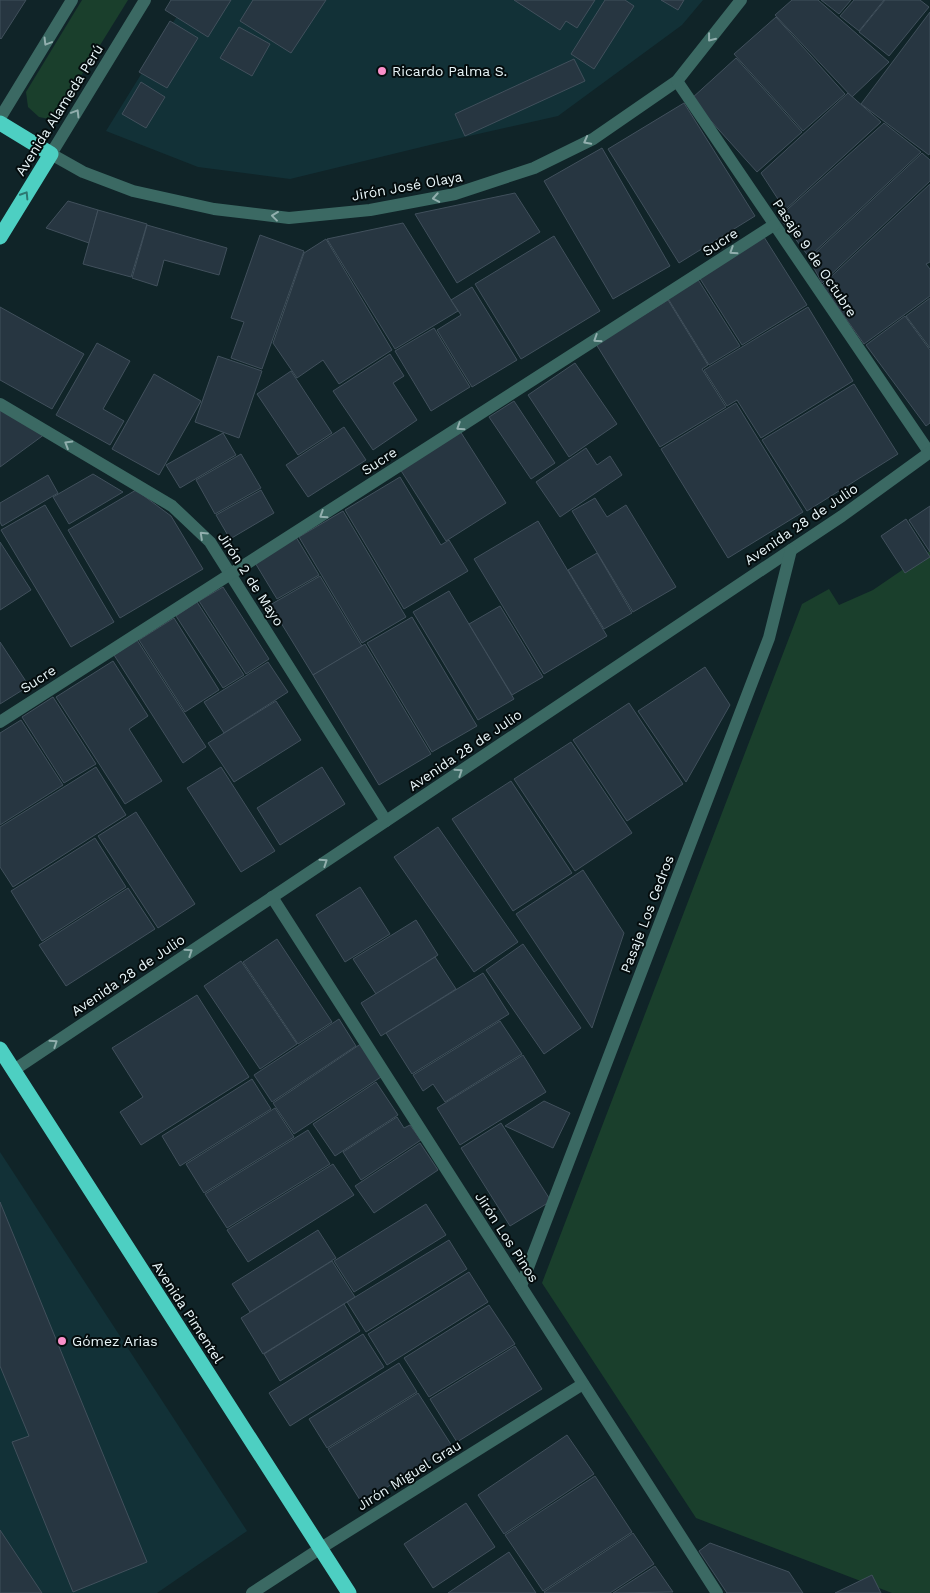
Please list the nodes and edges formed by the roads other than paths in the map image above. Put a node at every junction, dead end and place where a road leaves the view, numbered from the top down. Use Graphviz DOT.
graph roads {
  1 [pos="72,0"];
  2 [pos="145,0"];
  3 [pos="741,0"];
  4 [pos="677,81"];
  5 [pos="0,118"];
  6 [pos="0,123"];
  7 [pos="51,154"];
  8 [pos="774,225"];
  9 [pos="0,237"];
  10 [pos="0,404"];
  11 [pos="930,452"];
  12 [pos="792,550"];
  13 [pos="231,574"];
  14 [pos="0,722"];
  15 [pos="386,821"];
  16 [pos="272,897"];
  17 [pos="0,1049"];
  18 [pos="14,1070"];
  19 [pos="521,1286"];
  20 [pos="583,1384"];
  21 [pos="321,1548"];
  22 [pos="252,1593"];
  23 [pos="349,1593"];
  24 [pos="717,1593"];
  1 -- 5 [label="street, one-way"];
  7 -- 2 [label="street, Avenida Alameda Perú, one-way"];
  3 -- 4 [label="street, Jirón José Olaya, one-way"];
  4 -- 7 [label="street, Jirón José Olaya, one-way"];
  4 -- 8 [label="street, Pasaje 9 de Octubre"];
  6 -- 7 [label="highway"];
  9 -- 7 [label="highway, Avenida Alameda Perú, one-way"];
  8 -- 11 [label="street, Pasaje 9 de Octubre"];
  8 -- 13 [label="street, Sucre, one-way"];
  13 -- 10 [label="street, Jirón 2 de Mayo, one-way"];
  11 -- 12 [label="street, Avenida 28 de Julio"];
  15 -- 12 [label="street, Avenida 28 de Julio, one-way"];
  12 -- 19 [label="street, Pasaje Los Cedros"];
  13 -- 14 [label="street, Sucre"];
  13 -- 15 [label="street, Jirón 2 de Mayo"];
  16 -- 15 [label="street, Avenida 28 de Julio, one-way"];
  18 -- 16 [label="street, Avenida 28 de Julio, one-way"];
  16 -- 19 [label="street, Jirón Los Pinos"];
  17 -- 18 [label="highway, Avenida Pimentel"];
  18 -- 21 [label="highway, Avenida Pimentel"];
  19 -- 20 [label="street, Jirón Los Pinos"];
  20 -- 21 [label="street, Jirón Miguel Grau"];
  20 -- 24 [label="street, Jirón Los Pinos"];
  21 -- 22 [label="street, Jirón Miguel Grau"];
  21 -- 23 [label="highway, Avenida Pimentel"];
}
